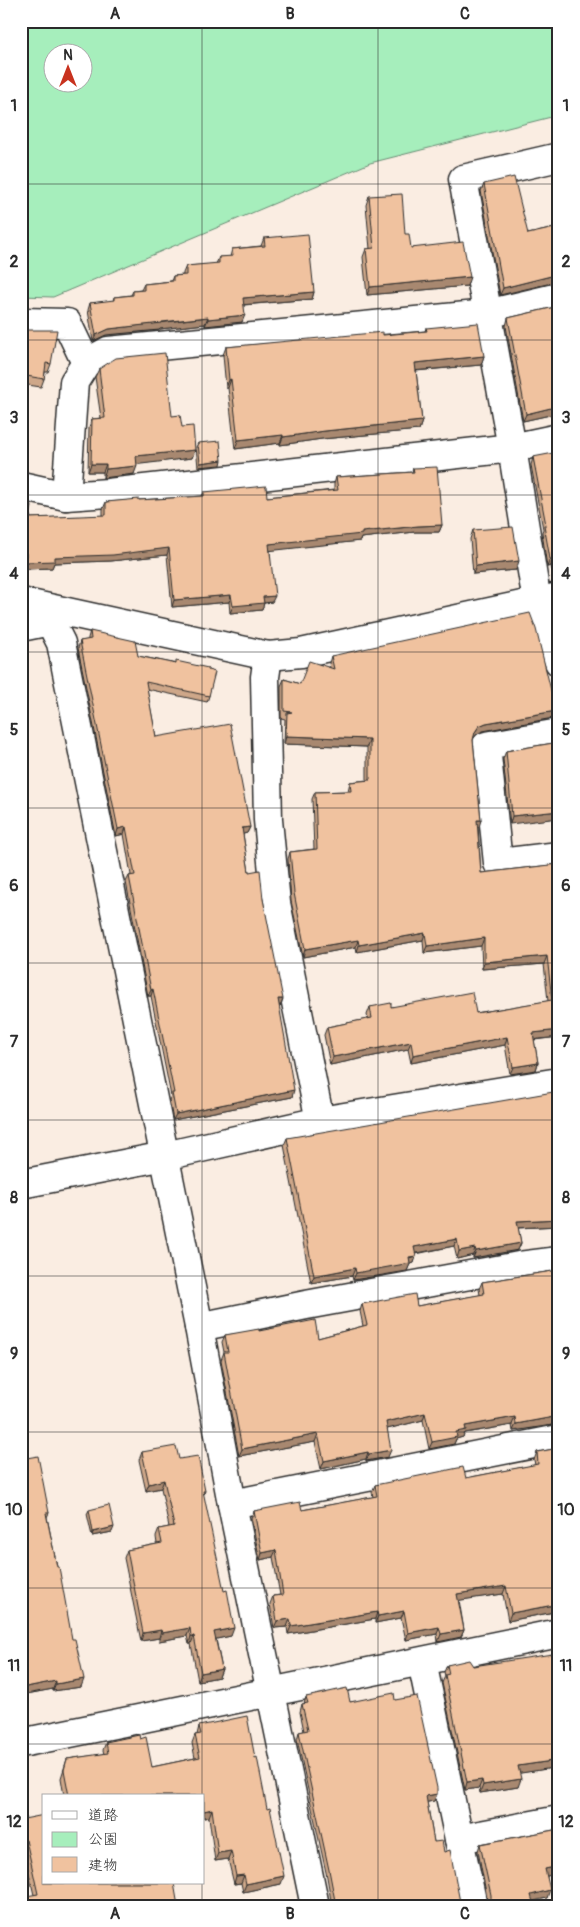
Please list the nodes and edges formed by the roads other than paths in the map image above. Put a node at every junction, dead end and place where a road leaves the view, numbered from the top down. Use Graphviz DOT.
graph roads {
  1 [pos="559,157"];
  2 [pos="559,297"];
  3 [pos="487,314"];
  4 [pos="21,322"];
  5 [pos="86,363"];
  6 [pos="559,438"];
  7 [pos="512,448"];
  8 [pos="21,486"];
  9 [pos="66,496"];
  10 [pos="548,599"];
  11 [pos="21,602"];
  12 [pos="53,615"];
  13 [pos="21,627"];
  14 [pos="268,656"];
  15 [pos="559,662"];
  16 [pos="559,733"];
  17 [pos="559,856"];
  18 [pos="559,1082"];
  19 [pos="320,1121"];
  20 [pos="164,1156"];
  21 [pos="21,1184"];
  22 [pos="559,1261"];
  23 [pos="199,1327"];
  24 [pos="559,1439"];
  25 [pos="232,1504"];
  26 [pos="559,1633"];
  27 [pos="422,1662"];
  28 [pos="270,1693"];
  29 [pos="21,1743"];
  30 [pos="559,1820"];
  31 [pos="459,1839"];
  32 [pos="314,1906"];
  33 [pos="473,1906"];
  1 -- 3 [label="street"];
  2 -- 3 [label="street"];
  3 -- 5 [label="street"];
  3 -- 7 [label="street"];
  4 -- 5 [label="street"];
  5 -- 9 [label="street"];
  6 -- 7 [label="street"];
  7 -- 9 [label="street"];
  7 -- 10 [label="street"];
  8 -- 9 [label="street"];
  10 -- 14 [label="street"];
  10 -- 15 [label="street"];
  11 -- 12 [label="street"];
  12 -- 13 [label="street"];
  12 -- 14 [label="street"];
  12 -- 20 [label="street"];
  14 -- 19 [label="street"];
  16 -- 17 [label="street"];
  18 -- 19 [label="street"];
  19 -- 20 [label="street"];
  20 -- 21 [label="street"];
  20 -- 23 [label="street"];
  22 -- 23 [label="street"];
  23 -- 25 [label="street"];
  24 -- 25 [label="street"];
  25 -- 28 [label="street"];
  26 -- 27 [label="street"];
  27 -- 28 [label="street"];
  27 -- 31 [label="street"];
  28 -- 29 [label="street"];
  28 -- 32 [label="street"];
  30 -- 31 [label="street"];
  31 -- 33 [label="street"];
}
